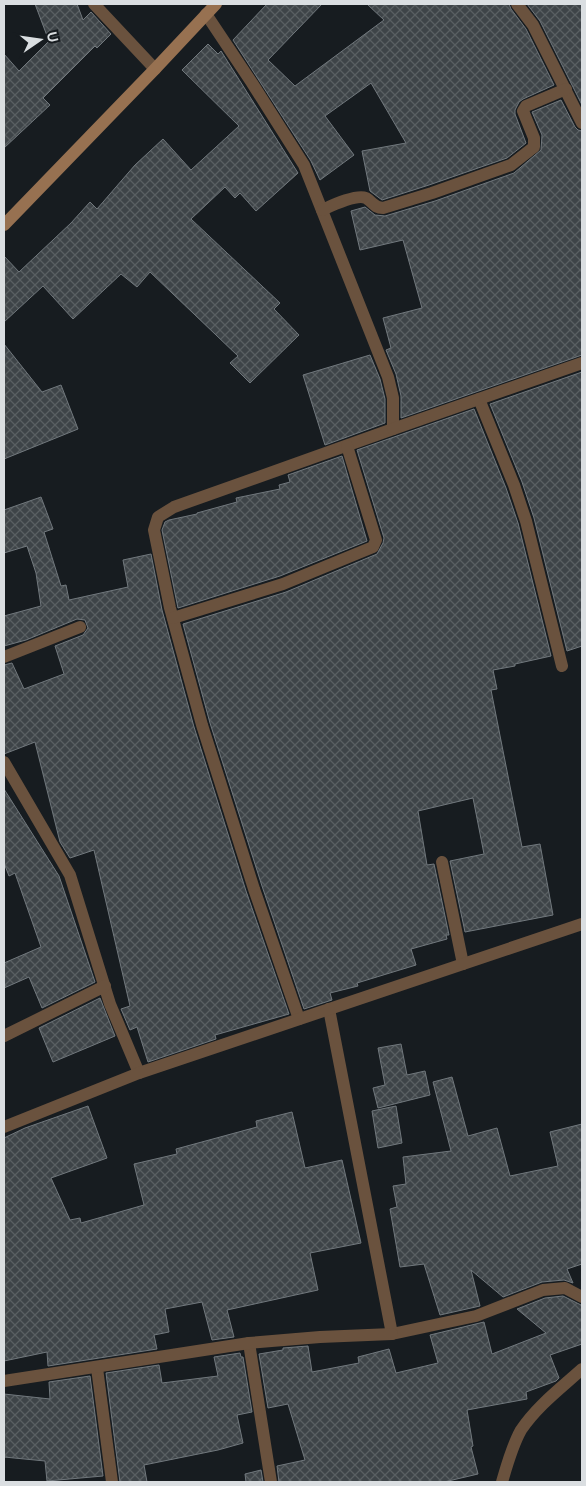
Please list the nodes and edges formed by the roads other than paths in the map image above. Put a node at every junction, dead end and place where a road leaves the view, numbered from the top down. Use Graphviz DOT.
graph roads {
  1 [pos="94,4"];
  2 [pos="216,4"];
  3 [pos="517,4"];
  4 [pos="206,14"];
  5 [pos="156,69"];
  6 [pos="566,89"];
  7 [pos="582,124"];
  8 [pos="322,210"];
  9 [pos="4,225"];
  10 [pos="582,363"];
  11 [pos="479,399"];
  12 [pos="393,429"];
  13 [pos="347,446"];
  14 [pos="173,618"];
  15 [pos="80,627"];
  16 [pos="4,657"];
  17 [pos="562,666"];
  18 [pos="4,762"];
  19 [pos="442,862"];
  20 [pos="582,924"];
  21 [pos="463,964"];
  22 [pos="105,986"];
  23 [pos="329,1009"];
  24 [pos="299,1019"];
  25 [pos="4,1036"];
  26 [pos="139,1073"];
  27 [pos="4,1127"];
  28 [pos="582,1297"];
  29 [pos="392,1334"];
  30 [pos="249,1342"];
  31 [pos="97,1368"];
  32 [pos="582,1369"];
  33 [pos="4,1381"];
  34 [pos="112,1482"];
  35 [pos="271,1482"];
  36 [pos="502,1482"];
  1 -- 5 [label="street"];
  2 -- 4 [label="street"];
  3 -- 6 [label="street"];
  4 -- 5 [label="street"];
  4 -- 8 [label="street"];
  5 -- 9 [label="street"];
  6 -- 7 [label="street"];
  6 -- 8 [label="street"];
  8 -- 12 [label="street"];
  10 -- 11 [label="street"];
  11 -- 12 [label="street"];
  11 -- 17 [label="street"];
  12 -- 13 [label="street"];
  13 -- 14 [label="street"];
  13 -- 14 [label="street"];
  14 -- 24 [label="street"];
  15 -- 16 [label="street"];
  18 -- 22 [label="street"];
  19 -- 21 [label="street"];
  20 -- 21 [label="street"];
  21 -- 23 [label="street"];
  22 -- 25 [label="street"];
  22 -- 26 [label="street"];
  23 -- 24 [label="street"];
  23 -- 29 [label="street"];
  24 -- 26 [label="street"];
  26 -- 27 [label="street"];
  28 -- 29 [label="street"];
  29 -- 30 [label="street"];
  30 -- 31 [label="street"];
  30 -- 35 [label="street"];
  31 -- 33 [label="street"];
  31 -- 34 [label="street"];
  32 -- 36 [label="street"];
}
